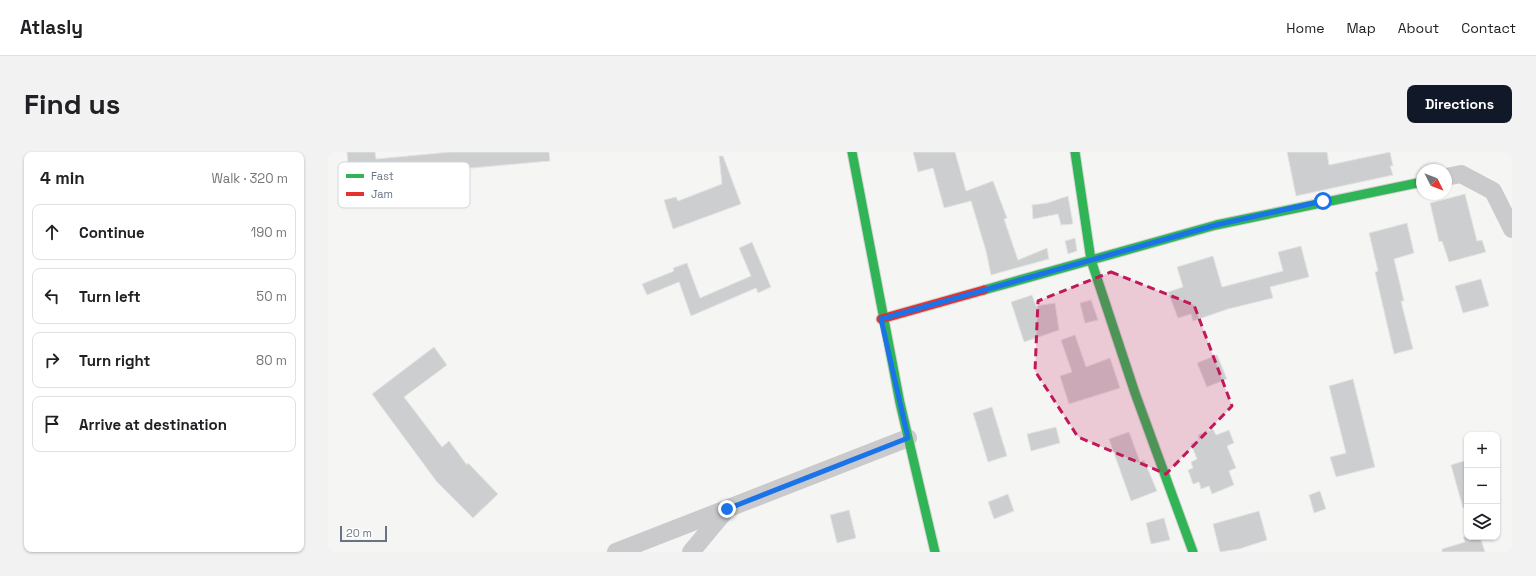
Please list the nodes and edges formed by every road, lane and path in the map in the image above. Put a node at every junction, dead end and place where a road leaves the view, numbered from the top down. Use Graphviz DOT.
graph roads {
  1 [pos="852,152"];
  2 [pos="1075,152"];
  3 [pos="1452,176"];
  4 [pos="1416,183"];
  5 [pos="1512,229"];
  6 [pos="1091,260"];
  7 [pos="881,319"];
  8 [pos="908,438"];
  9 [pos="727,509"];
  10 [pos="616,552"];
  11 [pos="692,552"];
  12 [pos="935,552"];
  13 [pos="1193,552"];
  1 -- 7 [label="street"];
  2 -- 6 [label="street"];
  3 -- 5 [label="street"];
  4 -- 6 [label="street"];
  6 -- 7 [label="street"];
  6 -- 13 [label="street"];
  7 -- 8 [label="street"];
  8 -- 9 [label="street"];
  8 -- 12 [label="street"];
  9 -- 10 [label="street"];
  9 -- 11 [label="street"];
}
